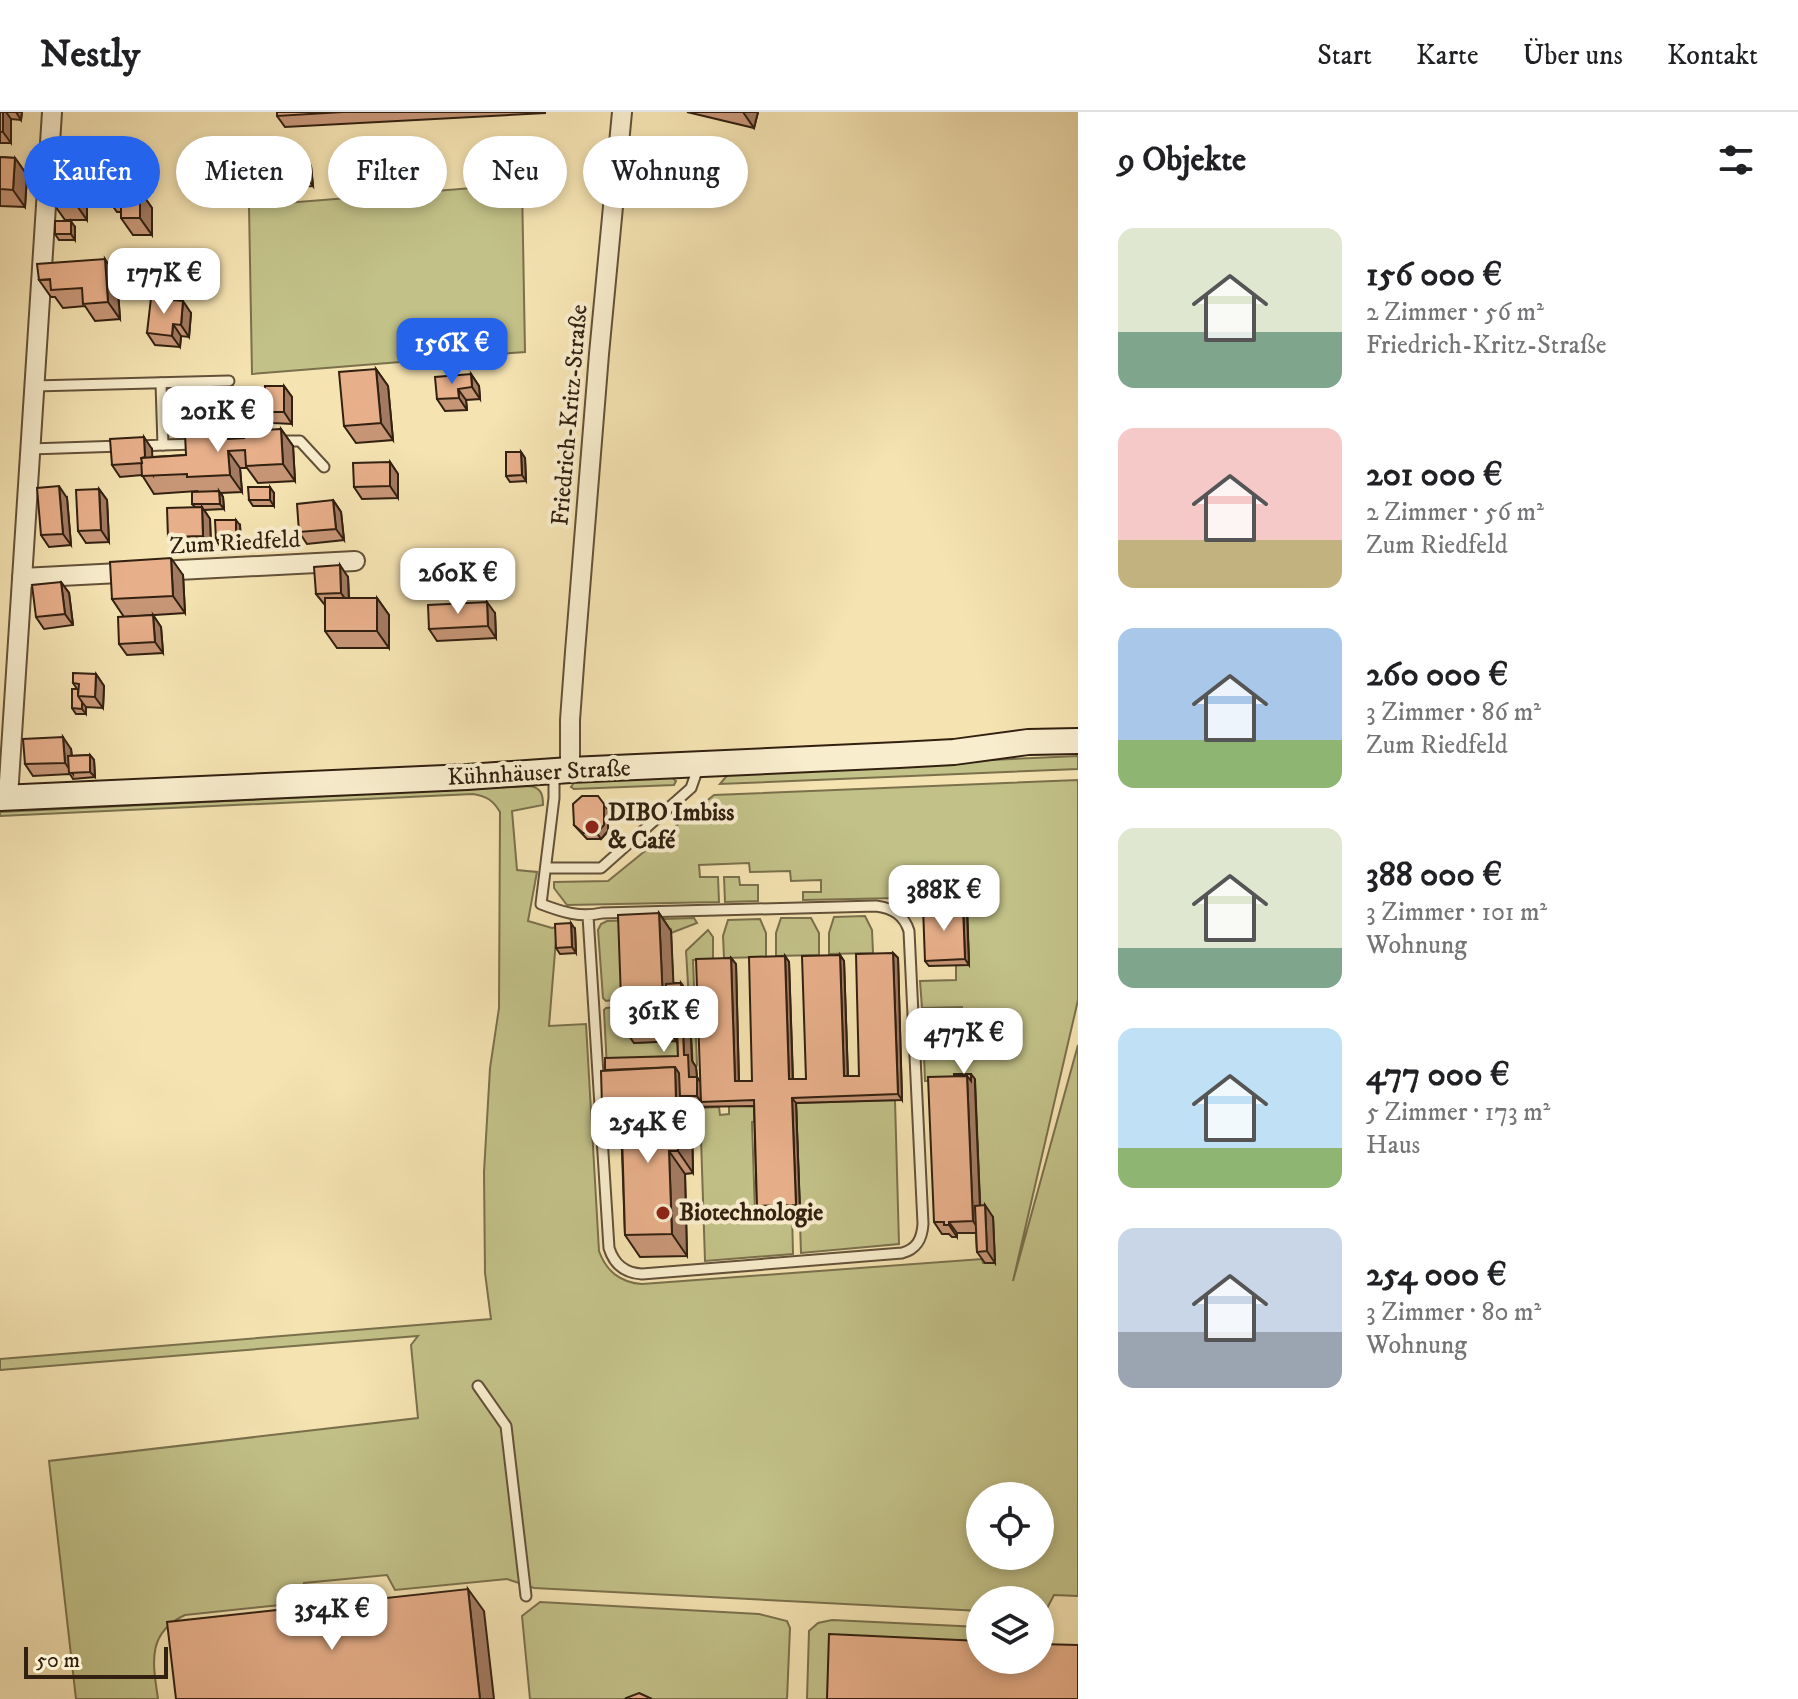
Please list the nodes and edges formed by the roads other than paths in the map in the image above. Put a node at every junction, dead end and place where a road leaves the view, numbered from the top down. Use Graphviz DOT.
graph roads {
  1 [pos="52,112"];
  2 [pos="622,112"];
  3 [pos="229,381"];
  4 [pos="161,383"];
  5 [pos="34,386"];
  6 [pos="269,442"];
  7 [pos="209,443"];
  8 [pos="163,445"];
  9 [pos="30,449"];
  10 [pos="324,467"];
  11 [pos="355,561"];
  12 [pos="22,578"];
  13 [pos="1078,741"];
  14 [pos="698,764"];
  15 [pos="562,771"];
  16 [pos="4,797"];
  17 [pos="547,868"];
  18 [pos="588,916"];
  19 [pos="478,1386"];
  20 [pos="526,1596"];
  1 -- 5 [label="street"];
  2 -- 15 [label="street, Friedrich-Kritz-Straße"];
  3 -- 4 [label="lane"];
  4 -- 5 [label="lane"];
  4 -- 8 [label="lane"];
  5 -- 9 [label="street"];
  6 -- 10 [label="lane"];
  7 -- 8 [label="lane"];
  8 -- 9 [label="lane"];
  9 -- 12 [label="street"];
  11 -- 12 [label="street, Zum Riedfeld"];
  12 -- 16 [label="street"];
  13 -- 14 [label="street, Kühnhäuser Straße"];
  14 -- 15 [label="street, Kühnhäuser Straße"];
  14 -- 17 [label="lane"];
  15 -- 16 [label="street, Kühnhäuser Straße"];
  15 -- 17 [label="lane"];
  17 -- 18 [label="lane"];
  18 -- 18 [label="lane"];
  19 -- 20 [label="lane"];
}
